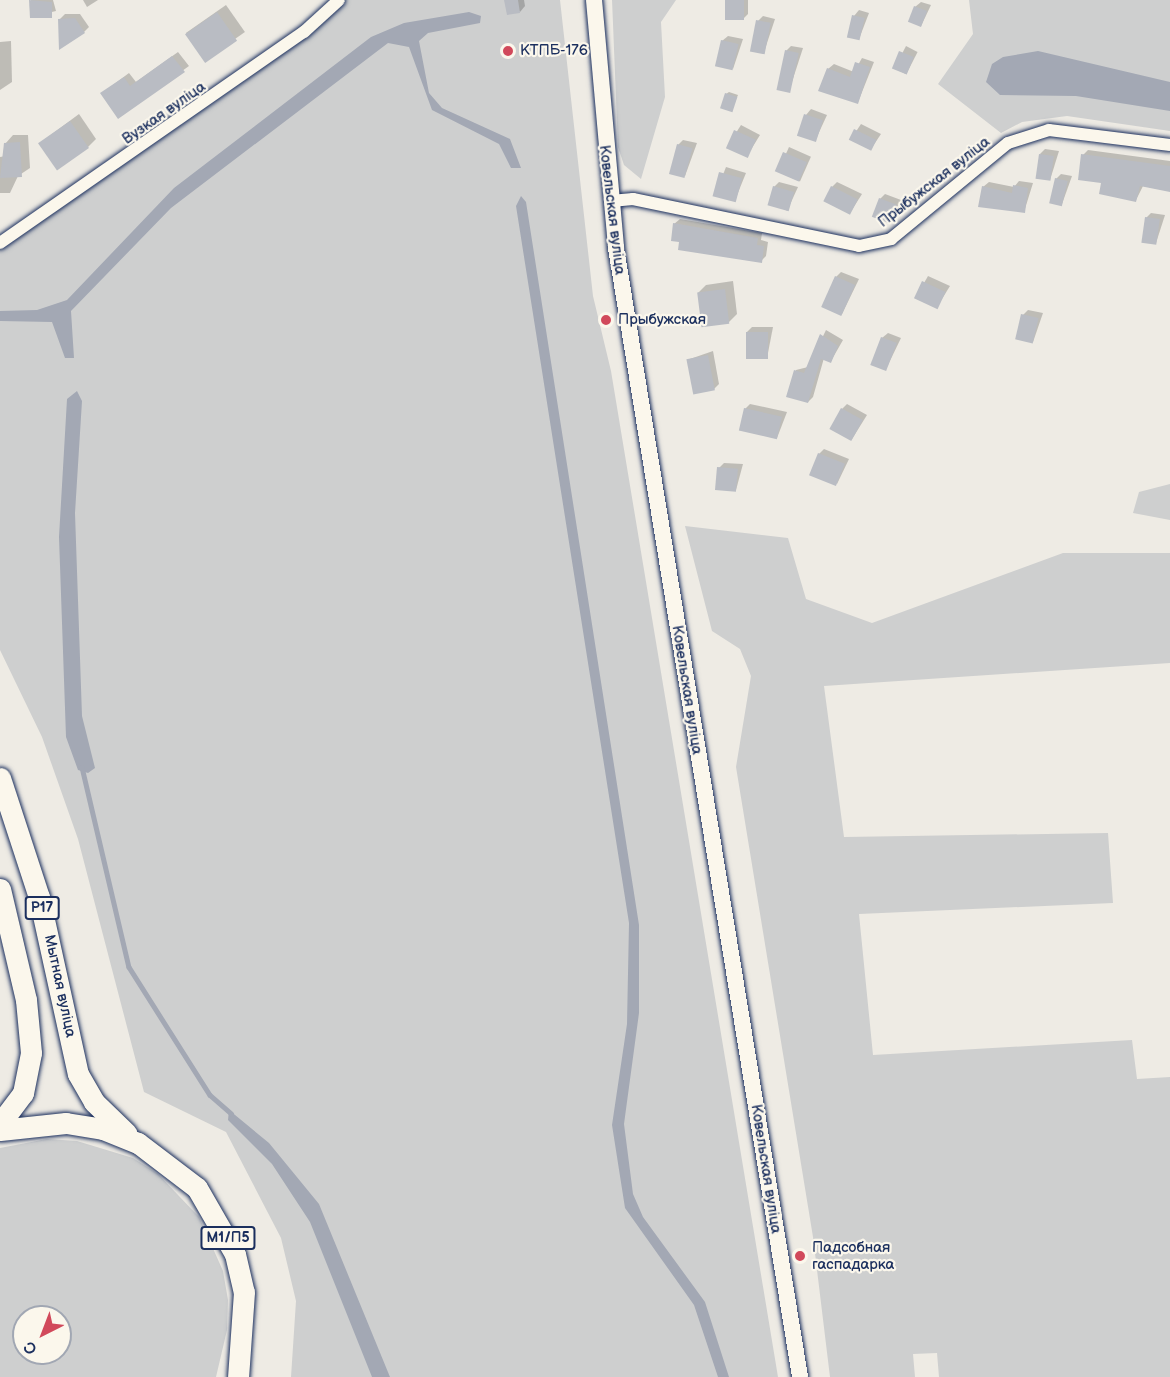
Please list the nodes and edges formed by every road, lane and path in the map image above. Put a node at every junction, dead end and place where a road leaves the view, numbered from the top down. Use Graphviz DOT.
graph roads {
  1 [pos="339,0"];
  2 [pos="594,0"];
  3 [pos="1170,145"];
  4 [pos="611,201"];
  5 [pos="0,243"];
  6 [pos="0,777"];
  7 [pos="0,889"];
  8 [pos="0,1123"];
  9 [pos="0,1130"];
  10 [pos="138,1143"];
  11 [pos="237,1375"];
  12 [pos="800,1377"];
  1 -- 5 [label="street, Вузкая вуліца"];
  2 -- 4 [label="main road, Ковельская вуліца"];
  3 -- 4 [label="street, Прыбужская вуліца"];
  4 -- 12 [label="main road, Ковельская вуліца"];
  6 -- 10 [label="highway, Мытная вуліца / Р17"];
  7 -- 8 [label="highway, Р17"];
  9 -- 10 [label="highway, М1/П5"];
  10 -- 11 [label="highway, М1/П5"];
}
